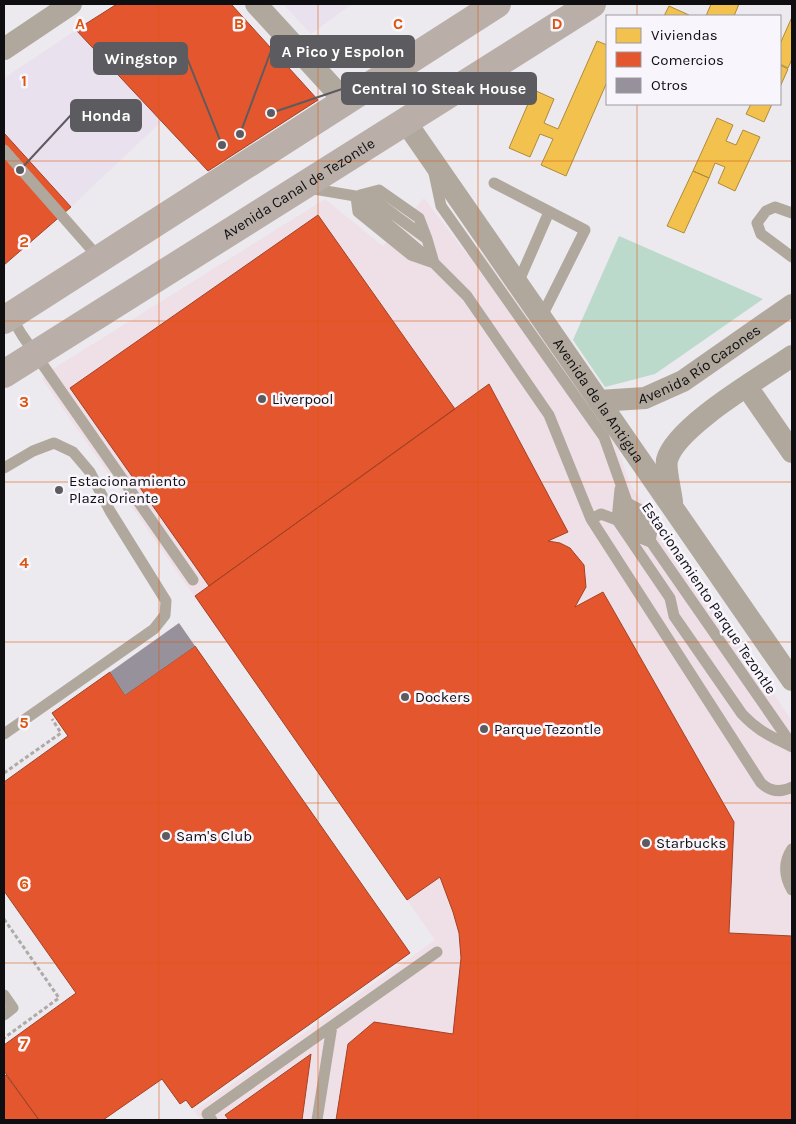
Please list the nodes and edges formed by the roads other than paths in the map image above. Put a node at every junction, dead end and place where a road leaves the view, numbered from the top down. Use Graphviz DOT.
graph roads {
  1 [pos="71,4"];
  2 [pos="256,4"];
  3 [pos="497,4"];
  4 [pos="592,4"];
  5 [pos="4,49"];
  6 [pos="344,100"];
  7 [pos="405,121"];
  8 [pos="4,150"];
  9 [pos="430,157"];
  10 [pos="494,183"];
  11 [pos="302,187"];
  12 [pos="356,197"];
  13 [pos="548,212"];
  14 [pos="792,213"];
  15 [pos="792,257"];
  16 [pos="99,258"];
  17 [pos="434,263"];
  18 [pos="518,283"];
  19 [pos="792,305"];
  20 [pos="11,315"];
  21 [pos="542,318"];
  22 [pos="35,354"];
  23 [pos="792,356"];
  24 [pos="5,372"];
  25 [pos="747,387"];
  26 [pos="599,401"];
  27 [pos="792,452"];
  28 [pos="4,468"];
  29 [pos="620,486"];
  30 [pos="672,506"];
  31 [pos="591,519"];
  32 [pos="616,520"];
  33 [pos="193,580"];
  34 [pos="792,680"];
  35 [pos="4,734"];
  36 [pos="792,746"];
  37 [pos="792,787"];
  38 [pos="792,850"];
  39 [pos="792,890"];
  40 [pos="437,952"];
  41 [pos="4,995"];
  42 [pos="4,1015"];
  43 [pos="332,1026"];
  44 [pos="212,1120"];
  45 [pos="317,1120"];
  1 -- 5 [label="street"];
  2 -- 6 [label="street"];
  3 -- 6 [label="main road"];
  4 -- 7 [label="main road, Avenida Canal de Tezontle"];
  6 -- 16 [label="main road"];
  7 -- 9 [label="street, Avenida de la Antigua"];
  7 -- 11 [label="main road, Avenida Canal de Tezontle"];
  8 -- 16 [label="lane"];
  9 -- 18 [label="street, Avenida de la Antigua"];
  9 -- 29 [label="lane, Estacionamiento Parque Tezontle"];
  10 -- 13 [label="lane"];
  11 -- 12 [label="lane"];
  11 -- 22 [label="main road, Avenida Canal de Tezontle"];
  12 -- 17 [label="lane"];
  12 -- 17 [label="lane"];
  13 -- 18 [label="lane"];
  13 -- 21 [label="lane"];
  14 -- 15 [label="lane"];
  16 -- 20 [label="main road"];
  17 -- 31 [label="lane"];
  18 -- 21 [label="street, Avenida de la Antigua"];
  19 -- 26 [label="street, Avenida Río Cazones"];
  20 -- 22 [label="lane"];
  21 -- 26 [label="street, Avenida de la Antigua"];
  22 -- 24 [label="main road, Avenida Canal de Tezontle"];
  22 -- 33 [label="lane"];
  23 -- 25 [label="street"];
  25 -- 27 [label="street"];
  25 -- 30 [label="street"];
  26 -- 30 [label="street, Avenida de la Antigua"];
  28 -- 35 [label="lane"];
  29 -- 32 [label="lane"];
  29 -- 36 [label="lane, Estacionamiento Parque Tezontle"];
  30 -- 34 [label="street, Avenida de la Antigua"];
  31 -- 32 [label="lane"];
  31 -- 37 [label="lane"];
  32 -- 36 [label="lane, Estacionamiento Parque Tezontle"];
  38 -- 39 [label="lane"];
  40 -- 43 [label="lane"];
  41 -- 42 [label="lane"];
  43 -- 44 [label="lane"];
  43 -- 45 [label="lane"];
}
